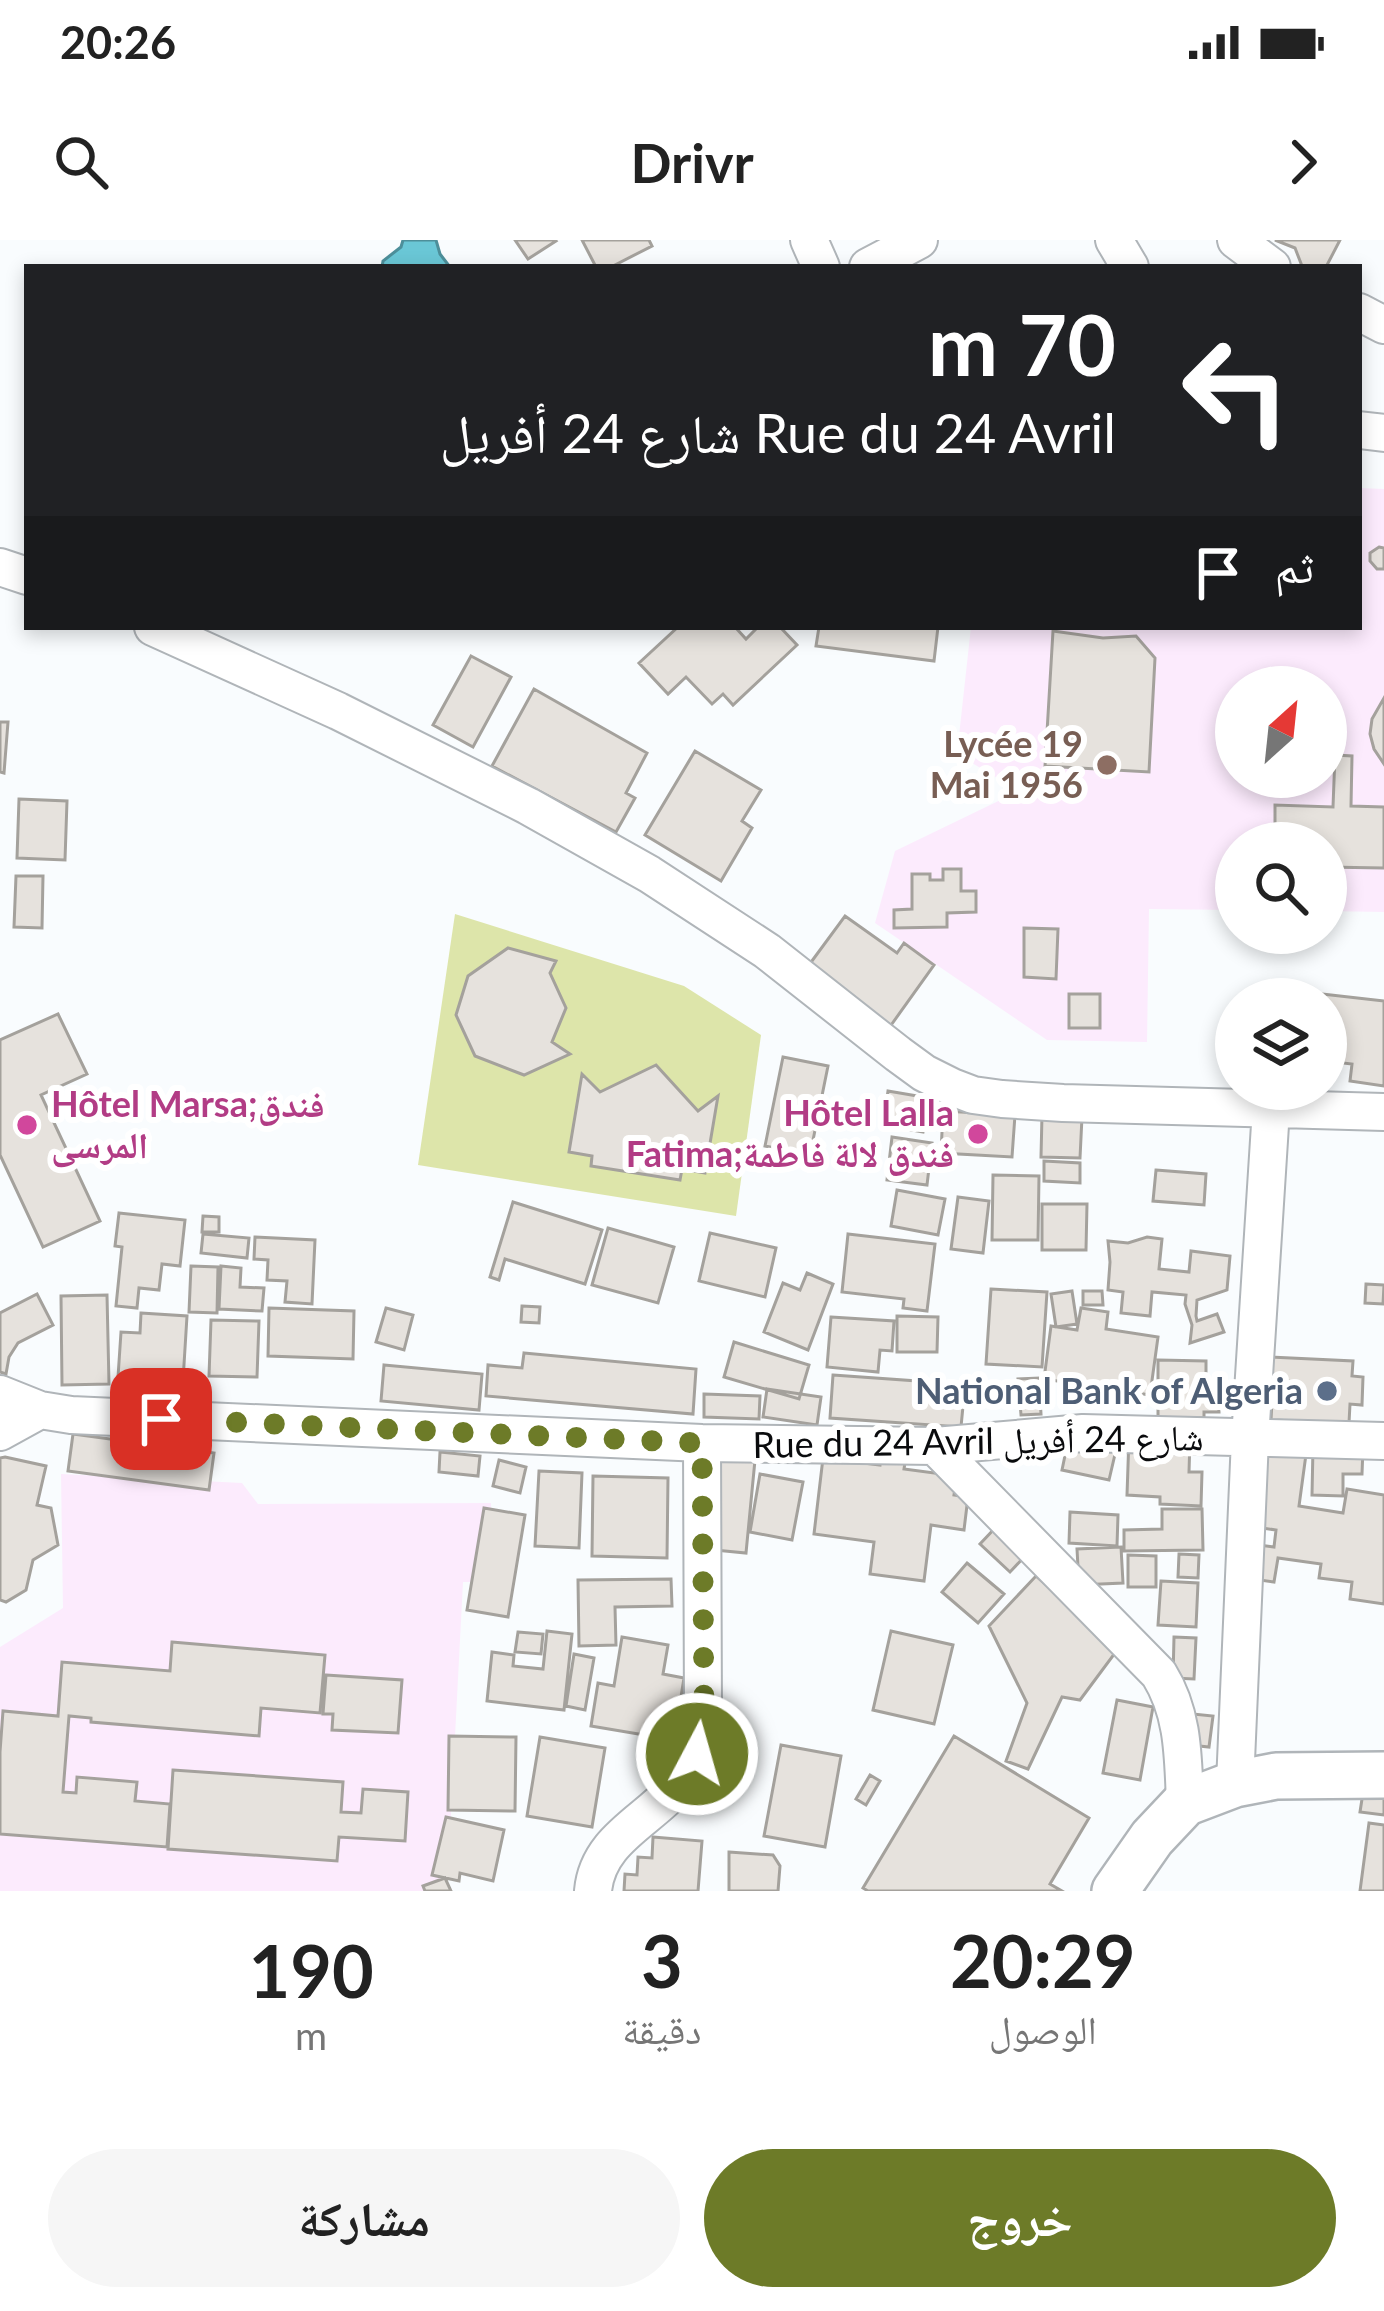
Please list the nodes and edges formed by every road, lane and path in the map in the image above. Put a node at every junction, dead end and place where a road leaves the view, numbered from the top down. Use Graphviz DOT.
graph roads {
  1 [pos="919,240"];
  2 [pos="1236,240"];
  3 [pos="872,264"];
  4 [pos="1268,264"];
  5 [pos="161,630"];
  6 [pos="1215,1106"];
  7 [pos="1271,1110"];
  8 [pos="1328,1110"];
  9 [pos="1384,1112"];
  10 [pos="0,1394"];
  11 [pos="40,1410"];
  12 [pos="0,1432"];
  13 [pos="1250,1439"];
  14 [pos="1384,1442"];
  15 [pos="702,1443"];
  16 [pos="935,1445"];
  17 [pos="1384,1775"];
  18 [pos="1235,1784"];
  19 [pos="1185,1803"];
  20 [pos="593,1891"];
  21 [pos="1115,1891"];
  1 -- 3 [label="street"];
  2 -- 4 [label="street"];
  5 -- 6 [label="street"];
  7 -- 13 [label="street"];
  8 -- 9 [label="street"];
  10 -- 11 [label="street, Rue du 24 Avril شارع 24 أفريل"];
  11 -- 12 [label="street"];
  11 -- 15 [label="street, Rue du 24 Avril شارع 24 أفريل"];
  13 -- 14 [label="street, Rue du 24 Avril شارع 24 أفريل"];
  13 -- 16 [label="street, Rue du 24 Avril شارع 24 أفريل"];
  13 -- 18 [label="street"];
  15 -- 16 [label="street, Rue du 24 Avril شارع 24 أفريل"];
  15 -- 20 [label="street"];
  16 -- 19 [label="street"];
  17 -- 18 [label="main road"];
  18 -- 19 [label="main road"];
  19 -- 21 [label="main road"];
}
